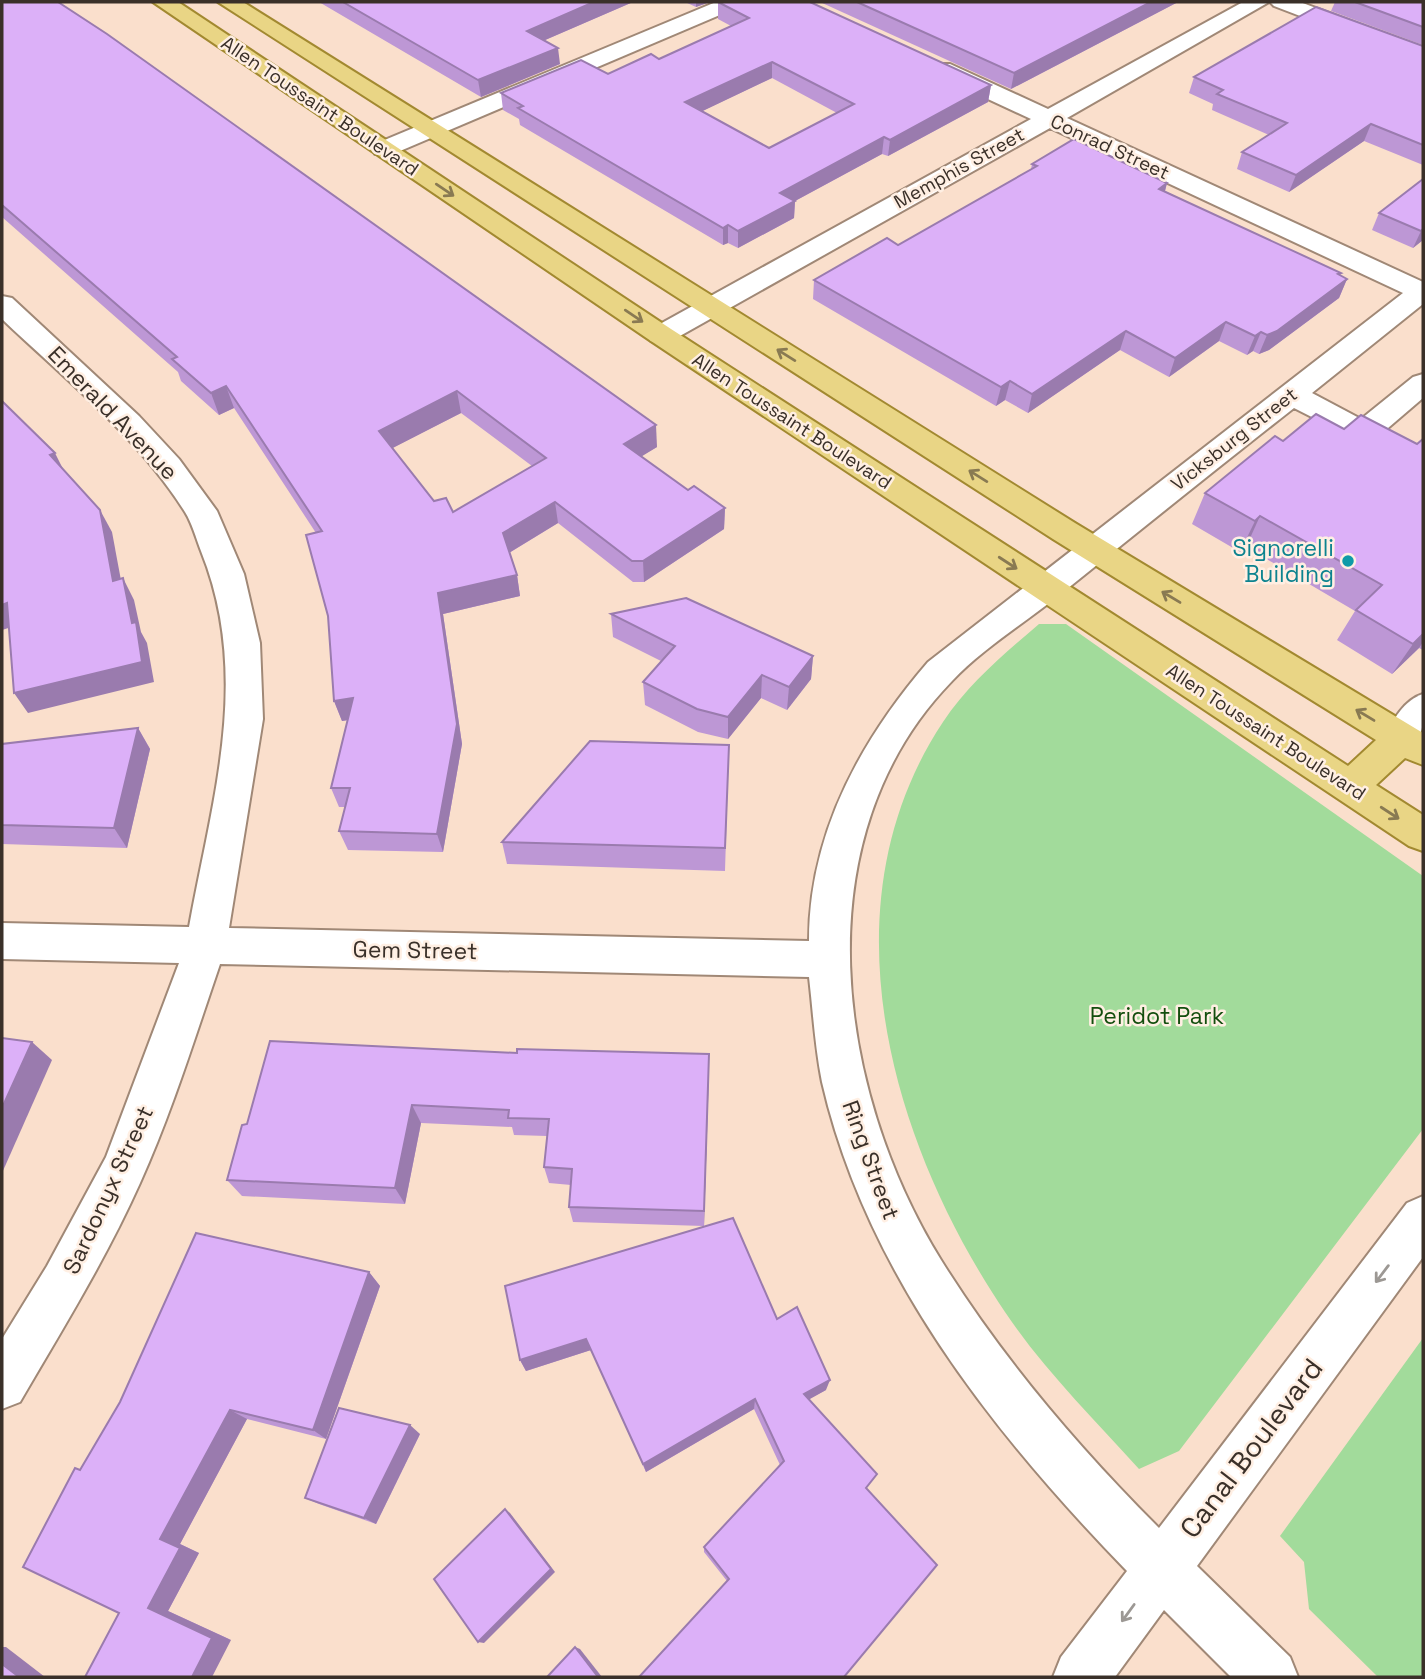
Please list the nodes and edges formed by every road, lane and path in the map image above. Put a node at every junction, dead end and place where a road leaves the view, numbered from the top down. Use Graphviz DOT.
graph roads {
  1 [pos="229,2"];
  2 [pos="734,2"];
  3 [pos="1258,2"];
  4 [pos="1281,2"];
  5 [pos="173,3"];
  6 [pos="1423,56"];
  7 [pos="923,60"];
  8 [pos="1048,118"];
  9 [pos="430,129"];
  10 [pos="384,149"];
  11 [pos="1423,291"];
  12 [pos="2,303"];
  13 [pos="711,307"];
  14 [pos="661,335"];
  15 [pos="1423,383"];
  16 [pos="1291,394"];
  17 [pos="880,414"];
  18 [pos="830,446"];
  19 [pos="1095,550"];
  20 [pos="1046,588"];
  21 [pos="1423,708"];
  22 [pos="1413,745"];
  23 [pos="1350,787"];
  24 [pos="1423,835"];
  25 [pos="2,941"];
  26 [pos="206,945"];
  27 [pos="828,959"];
  28 [pos="1423,1219"];
  29 [pos="2,1384"];
  30 [pos="1161,1568"];
  31 [pos="1081,1677"];
  32 [pos="1269,1677"];
  1 -- 9 [label="main road, Allen Toussaint Boulevard"];
  2 -- 9 [label="street"];
  3 -- 8 [label="street, Memphis Street"];
  4 -- 6 [label="street"];
  5 -- 10 [label="main road, Allen Toussaint Boulevard"];
  7 -- 8 [label="street, Conrad Street"];
  8 -- 11 [label="street, Conrad Street"];
  8 -- 13 [label="street, Memphis Street"];
  9 -- 10 [label="street"];
  9 -- 13 [label="main road, Allen Toussaint Boulevard"];
  10 -- 14 [label="main road, Allen Toussaint Boulevard, one-way"];
  11 -- 16 [label="street, Vicksburg Street"];
  12 -- 26 [label="street, Emerald Avenue"];
  13 -- 14 [label="street, Memphis Street"];
  17 -- 13 [label="main road, Allen Toussaint Boulevard, one-way"];
  14 -- 18 [label="main road, Allen Toussaint Boulevard"];
  15 -- 16 [label="street"];
  16 -- 19 [label="street, Vicksburg Street"];
  17 -- 18 [label="main road"];
  19 -- 17 [label="main road, Allen Toussaint Boulevard, one-way"];
  18 -- 20 [label="main road, Allen Toussaint Boulevard, one-way"];
  19 -- 20 [label="street, Vicksburg Street"];
  22 -- 19 [label="main road, Allen Toussaint Boulevard, one-way"];
  20 -- 23 [label="main road, Allen Toussaint Boulevard"];
  20 -- 27 [label="street, Ring Street"];
  21 -- 22 [label="street"];
  22 -- 23 [label="main road"];
  23 -- 24 [label="main road, Allen Toussaint Boulevard, one-way"];
  25 -- 26 [label="street, Gem Street"];
  26 -- 27 [label="street, Gem Street"];
  26 -- 29 [label="street, Sardonyx Street"];
  27 -- 30 [label="street, Ring Street"];
  28 -- 30 [label="street, Canal Boulevard, one-way"];
  30 -- 31 [label="street, Canal Boulevard, one-way"];
  30 -- 32 [label="street, Ring Street"];
}
